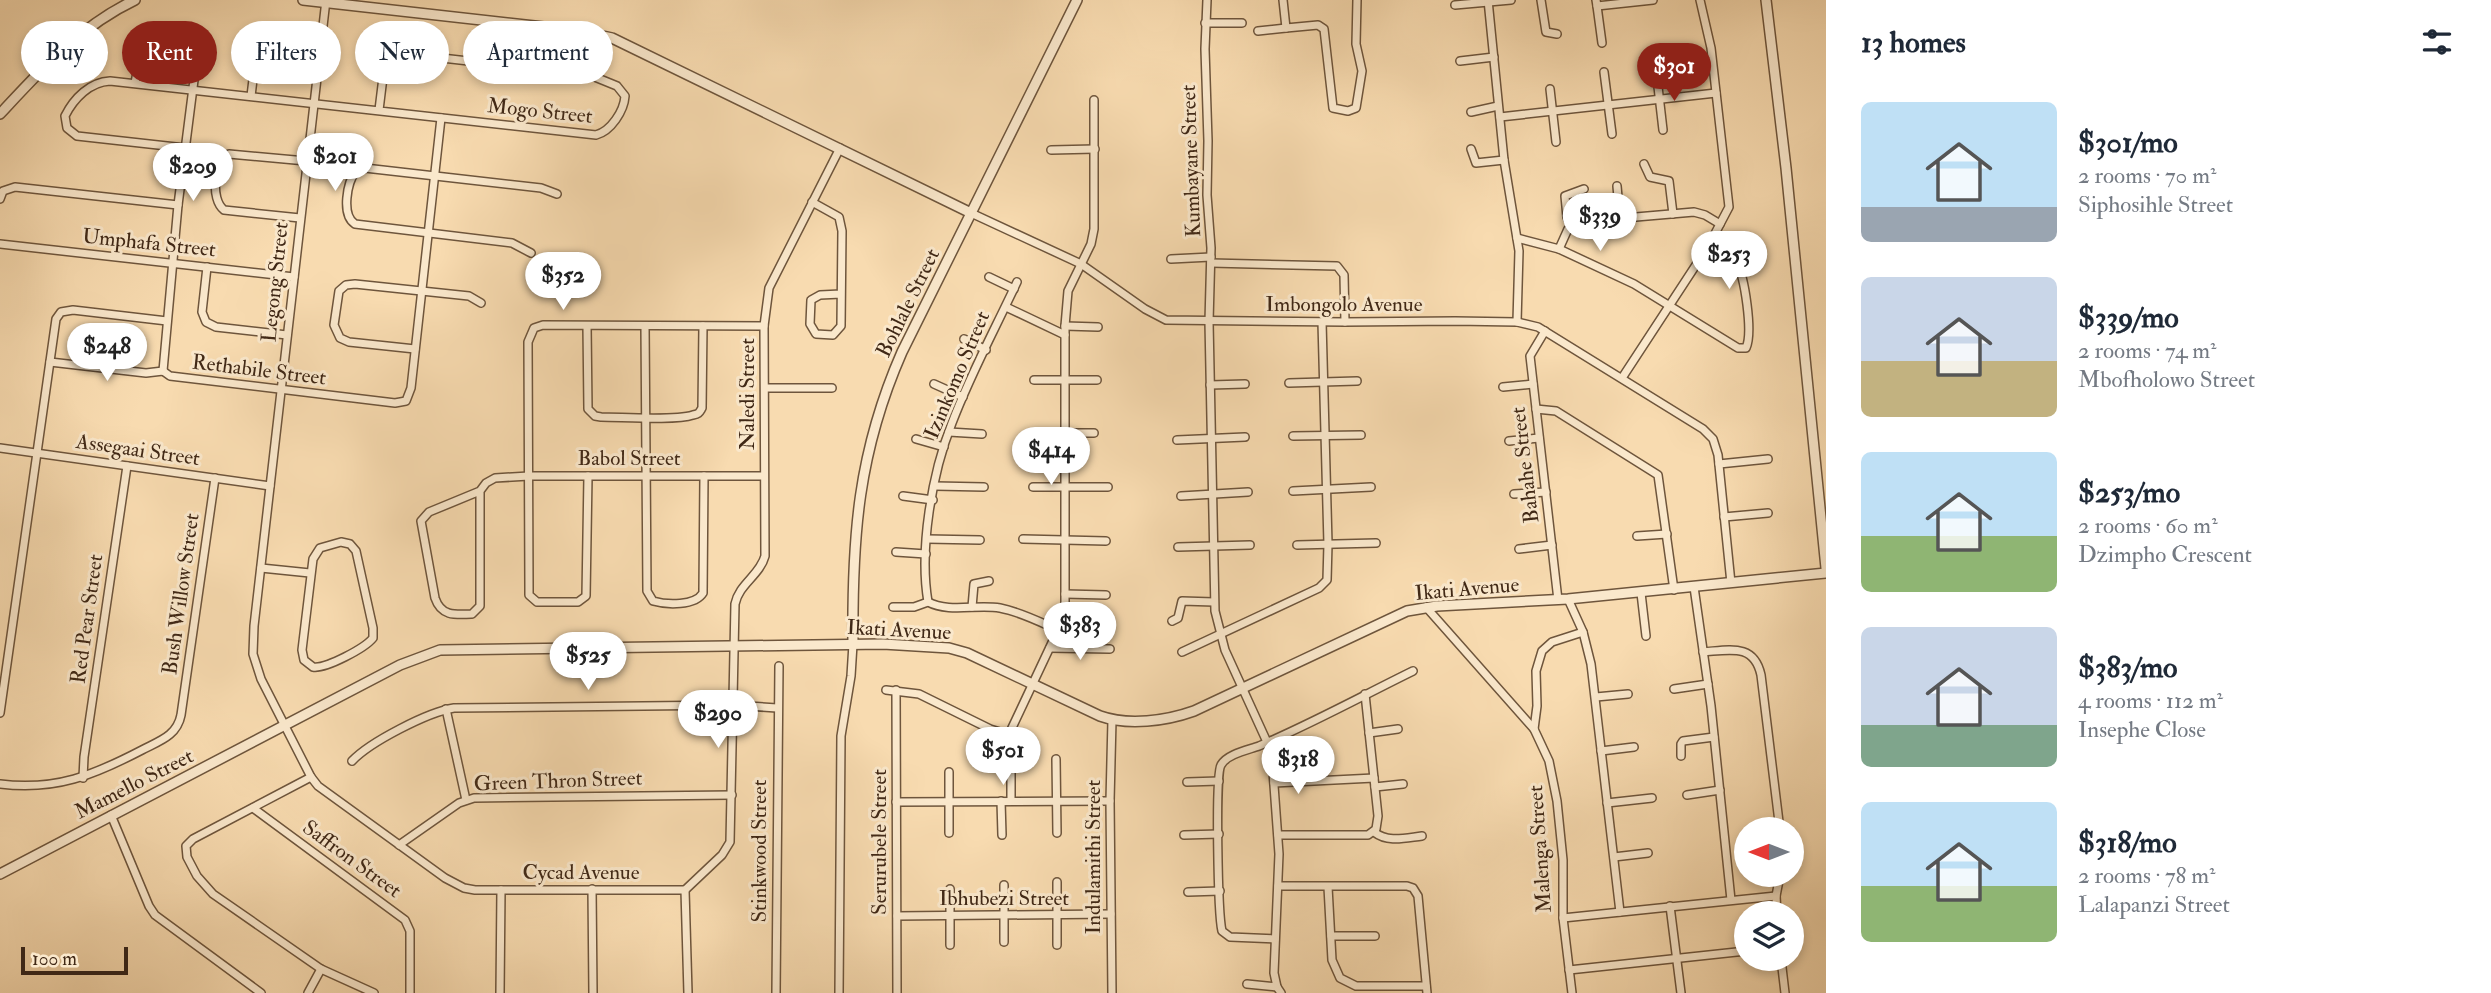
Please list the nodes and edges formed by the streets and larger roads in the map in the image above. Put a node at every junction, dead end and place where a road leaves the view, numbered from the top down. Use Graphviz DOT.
graph roads {
  1 [pos="135,0"];
  2 [pos="303,0"];
  3 [pos="1077,0"];
  4 [pos="1207,0"];
  5 [pos="1283,0"];
  6 [pos="1357,0"];
  7 [pos="1511,0"];
  8 [pos="1541,0"];
  9 [pos="1653,0"];
  10 [pos="1700,0"];
  11 [pos="1766,0"];
  12 [pos="326,1"];
  13 [pos="1488,1"];
  14 [pos="1596,3"];
  15 [pos="1455,5"];
  16 [pos="1205,23"];
  17 [pos="1242,23"];
  18 [pos="1286,28"];
  19 [pos="1258,32"];
  20 [pos="1557,34"];
  21 [pos="1602,43"];
  22 [pos="1493,57"];
  23 [pos="1460,61"];
  24 [pos="1604,72"];
  25 [pos="1657,78"];
  26 [pos="122,82"];
  27 [pos="143,84"];
  28 [pos="194,84"];
  29 [pos="252,84"];
  30 [pos="1550,89"];
  31 [pos="193,90"];
  32 [pos="1716,93"];
  33 [pos="251,96"];
  34 [pos="1094,100"];
  35 [pos="1659,100"];
  36 [pos="313,103"];
  37 [pos="1498,106"];
  38 [pos="1608,106"];
  39 [pos="379,110"];
  40 [pos="1471,112"];
  41 [pos="1553,112"];
  42 [pos="0,114"];
  43 [pos="1500,117"];
  44 [pos="441,118"];
  45 [pos="1663,130"];
  46 [pos="1612,134"];
  47 [pos="1556,142"];
  48 [pos="185,148"];
  49 [pos="840,148"];
  50 [pos="1095,149"];
  51 [pos="1471,149"];
  52 [pos="1051,150"];
  53 [pos="1504,160"];
  54 [pos="306,161"];
  55 [pos="1644,164"];
  56 [pos="434,176"];
  57 [pos="1616,186"];
  58 [pos="1584,189"];
  59 [pos="557,194"];
  60 [pos="0,199"];
  61 [pos="812,202"];
  62 [pos="178,205"];
  63 [pos="971,213"];
  64 [pos="1673,214"];
  65 [pos="300,218"];
  66 [pos="1620,220"];
  67 [pos="1720,224"];
  68 [pos="1571,226"];
  69 [pos="427,233"];
  70 [pos="1517,238"];
  71 [pos="0,244"];
  72 [pos="1709,245"];
  73 [pos="1559,249"];
  74 [pos="531,253"];
  75 [pos="1171,259"];
  76 [pos="1211,260"];
  77 [pos="172,264"];
  78 [pos="1081,264"];
  79 [pos="207,267"];
  80 [pos="294,277"];
  81 [pos="989,277"];
  82 [pos="422,290"];
  83 [pos="841,294"];
  84 [pos="481,303"];
  85 [pos="1669,304"];
  86 [pos="1006,307"];
  87 [pos="167,321"];
  88 [pos="1209,321"];
  89 [pos="1322,322"];
  90 [pos="1345,322"];
  91 [pos="1517,322"];
  92 [pos="587,326"];
  93 [pos="645,326"];
  94 [pos="703,326"];
  95 [pos="764,326"];
  96 [pos="1098,327"];
  97 [pos="1065,330"];
  98 [pos="1545,331"];
  99 [pos="287,335"];
  100 [pos="964,339"];
  101 [pos="415,349"];
  102 [pos="986,350"];
  103 [pos="50,362"];
  104 [pos="163,371"];
  105 [pos="1622,378"];
  106 [pos="1034,380"];
  107 [pos="1066,380"];
  108 [pos="1097,380"];
  109 [pos="1357,381"];
  110 [pos="1324,382"];
  111 [pos="1289,383"];
  112 [pos="934,384"];
  113 [pos="1245,384"];
  114 [pos="1533,384"];
  115 [pos="1210,385"];
  116 [pos="1503,387"];
  117 [pos="765,388"];
  118 [pos="832,388"];
  119 [pos="280,391"];
  120 [pos="963,397"];
  121 [pos="1536,408"];
  122 [pos="647,417"];
  123 [pos="948,432"];
  124 [pos="1032,433"];
  125 [pos="1094,433"];
  126 [pos="982,434"];
  127 [pos="1066,434"];
  128 [pos="1361,435"];
  129 [pos="1293,436"];
  130 [pos="1325,436"];
  131 [pos="1245,437"];
  132 [pos="1539,438"];
  133 [pos="916,439"];
  134 [pos="1211,439"];
  135 [pos="1177,440"];
  136 [pos="1509,441"];
  137 [pos="944,447"];
  138 [pos="0,448"];
  139 [pos="37,453"];
  140 [pos="1768,459"];
  141 [pos="1719,464"];
  142 [pos="127,466"];
  143 [pos="704,475"];
  144 [pos="529,476"];
  145 [pos="588,476"];
  146 [pos="646,476"];
  147 [pos="764,476"];
  148 [pos="215,478"];
  149 [pos="270,486"];
  150 [pos="935,486"];
  151 [pos="1034,487"];
  152 [pos="1065,487"];
  153 [pos="1108,487"];
  154 [pos="1371,487"];
  155 [pos="984,488"];
  156 [pos="1327,489"];
  157 [pos="480,491"];
  158 [pos="1293,491"];
  159 [pos="1248,492"];
  160 [pos="1546,492"];
  161 [pos="1212,494"];
  162 [pos="1514,494"];
  163 [pos="904,496"];
  164 [pos="1181,496"];
  165 [pos="933,500"];
  166 [pos="1768,513"];
  167 [pos="1724,517"];
  168 [pos="1667,534"];
  169 [pos="1637,536"];
  170 [pos="927,539"];
  171 [pos="1023,539"];
  172 [pos="980,540"];
  173 [pos="1064,541"];
  174 [pos="1106,541"];
  175 [pos="1376,543"];
  176 [pos="1328,544"];
  177 [pos="1250,545"];
  178 [pos="1297,545"];
  179 [pos="1552,545"];
  180 [pos="1178,547"];
  181 [pos="1213,547"];
  182 [pos="1518,549"];
  183 [pos="896,552"];
  184 [pos="926,554"];
  185 [pos="261,568"];
  186 [pos="1826,570"];
  187 [pos="310,573"];
  188 [pos="989,581"];
  189 [pos="1731,583"];
  190 [pos="1694,587"];
  191 [pos="1674,590"];
  192 [pos="1641,593"];
  193 [pos="1065,594"];
  194 [pos="1106,595"];
  195 [pos="1563,600"];
  196 [pos="928,602"];
  197 [pos="1214,602"];
  198 [pos="893,607"];
  199 [pos="972,607"];
  200 [pos="1426,607"];
  201 [pos="1172,621"];
  202 [pos="1058,630"];
  203 [pos="1583,632"];
  204 [pos="1220,634"];
  205 [pos="1646,636"];
  206 [pos="853,644"];
  207 [pos="734,647"];
  208 [pos="1050,648"];
  209 [pos="1110,649"];
  210 [pos="1182,652"];
  211 [pos="1703,652"];
  212 [pos="779,666"];
  213 [pos="1413,671"];
  214 [pos="1033,684"];
  215 [pos="1708,684"];
  216 [pos="1241,688"];
  217 [pos="1674,689"];
  218 [pos="887,690"];
  219 [pos="896,690"];
  220 [pos="1365,694"];
  221 [pos="1628,694"];
  222 [pos="1596,697"];
  223 [pos="733,705"];
  224 [pos="777,708"];
  225 [pos="446,709"];
  226 [pos="0,713"];
  227 [pos="1112,720"];
  228 [pos="284,726"];
  229 [pos="1398,729"];
  230 [pos="1534,729"];
  231 [pos="1369,733"];
  232 [pos="1010,735"];
  233 [pos="1714,737"];
  234 [pos="1267,742"];
  235 [pos="1633,747"];
  236 [pos="1601,751"];
  237 [pos="1681,757"];
  238 [pos="1056,759"];
  239 [pos="352,761"];
  240 [pos="949,772"];
  241 [pos="83,778"];
  242 [pos="311,778"];
  243 [pos="1374,778"];
  244 [pos="1219,781"];
  245 [pos="1187,782"];
  246 [pos="1274,783"];
  247 [pos="0,784"];
  248 [pos="1403,784"];
  249 [pos="1375,787"];
  250 [pos="1720,790"];
  251 [pos="732,795"];
  252 [pos="1687,795"];
  253 [pos="1652,798"];
  254 [pos="466,800"];
  255 [pos="1002,801"];
  256 [pos="1011,801"];
  257 [pos="896,802"];
  258 [pos="950,802"];
  259 [pos="1057,802"];
  260 [pos="1110,802"];
  261 [pos="1607,803"];
  262 [pos="254,808"];
  263 [pos="111,815"];
  264 [pos="1778,817"];
  265 [pos="949,832"];
  266 [pos="1374,832"];
  267 [pos="1057,833"];
  268 [pos="1219,834"];
  269 [pos="1002,835"];
  270 [pos="1184,835"];
  271 [pos="1278,835"];
  272 [pos="1422,836"];
  273 [pos="399,845"];
  274 [pos="1648,853"];
  275 [pos="1614,857"];
  276 [pos="0,874"];
  277 [pos="1057,882"];
  278 [pos="1003,886"];
  279 [pos="1278,886"];
  280 [pos="1328,887"];
  281 [pos="1778,887"];
  282 [pos="592,889"];
  283 [pos="950,889"];
  284 [pos="501,890"];
  285 [pos="685,890"];
  286 [pos="1220,891"];
  287 [pos="1188,892"];
  288 [pos="1776,896"];
  289 [pos="1731,900"];
  290 [pos="1776,901"];
  291 [pos="1670,906"];
  292 [pos="1620,912"];
  293 [pos="1003,915"];
  294 [pos="1057,915"];
  295 [pos="1111,915"];
  296 [pos="897,916"];
  297 [pos="950,916"];
  298 [pos="1563,918"];
  299 [pos="1331,936"];
  300 [pos="1375,936"];
  301 [pos="1275,939"];
  302 [pos="1003,942"];
  303 [pos="950,945"];
  304 [pos="1057,946"];
  305 [pos="1734,952"];
  306 [pos="1677,958"];
  307 [pos="321,969"];
  308 [pos="1569,970"];
  309 [pos="1782,971"];
  310 [pos="1247,984"];
  311 [pos="1427,989"];
  312 [pos="1279,990"];
  313 [pos="261,993"];
  314 [pos="308,993"];
  315 [pos="374,993"];
  316 [pos="410,993"];
  317 [pos="500,993"];
  318 [pos="593,993"];
  319 [pos="688,993"];
  320 [pos="776,993"];
  321 [pos="839,993"];
  322 [pos="897,993"];
  323 [pos="1112,993"];
  324 [pos="1572,993"];
  325 [pos="1681,993"];
  326 [pos="1785,993"];
  1 -- 42 [label="street"];
  2 -- 12 [label="street"];
  3 -- 63 [label="street, Bohlale Street"];
  4 -- 16 [label="street, Kumbayane Street"];
  5 -- 18 [label="street"];
  6 -- 18 [label="street"];
  7 -- 13 [label="street"];
  8 -- 20 [label="street"];
  9 -- 14 [label="street"];
  10 -- 32 [label="street"];
  11 -- 186 [label="street"];
  12 -- 36 [label="street, Legong Street"];
  12 -- 49 [label="street"];
  13 -- 15 [label="street"];
  13 -- 22 [label="street"];
  14 -- 21 [label="street"];
  16 -- 17 [label="street"];
  16 -- 76 [label="street, Kumbayane Street"];
  18 -- 19 [label="street"];
  22 -- 23 [label="street"];
  22 -- 37 [label="street"];
  24 -- 38 [label="street"];
  25 -- 35 [label="street"];
  26 -- 48 [label="street, Mogo Street"];
  27 -- 31 [label="street, Mogo Street"];
  28 -- 31 [label="street, Rethabile Street"];
  29 -- 33 [label="street"];
  30 -- 41 [label="street"];
  31 -- 33 [label="street, Mogo Street"];
  31 -- 48 [label="street, Rethabile Street"];
  32 -- 35 [label="street"];
  32 -- 67 [label="street"];
  33 -- 36 [label="street, Mogo Street"];
  34 -- 50 [label="street"];
  35 -- 38 [label="street"];
  35 -- 45 [label="street"];
  36 -- 39 [label="street, Mogo Street"];
  36 -- 54 [label="street, Legong Street"];
  37 -- 40 [label="street"];
  37 -- 43 [label="street"];
  38 -- 41 [label="street"];
  38 -- 46 [label="street"];
  39 -- 44 [label="street, Mogo Street"];
  39 -- 44 [label="street, Mogo Street"];
  41 -- 43 [label="street"];
  41 -- 47 [label="street"];
  43 -- 53 [label="street"];
  44 -- 56 [label="street, Rethabile Street"];
  48 -- 62 [label="street, Rethabile Street"];
  49 -- 61 [label="street, Naledi Street"];
  49 -- 63 [label="street, Imbongolo Avenue"];
  50 -- 52 [label="street"];
  50 -- 78 [label="street"];
  51 -- 53 [label="street"];
  53 -- 70 [label="street"];
  54 -- 65 [label="street, Legong Street"];
  54 -- 65 [label="street"];
  55 -- 64 [label="street"];
  56 -- 59 [label="street"];
  56 -- 69 [label="street, Rethabile Street"];
  56 -- 69 [label="street"];
  57 -- 66 [label="street"];
  58 -- 68 [label="street"];
  60 -- 62 [label="street"];
  61 -- 83 [label="street"];
  61 -- 95 [label="street, Naledi Street"];
  62 -- 77 [label="street, Rethabile Street"];
  63 -- 78 [label="street, Imbongolo Avenue"];
  63 -- 206 [label="street, Bohlale Street"];
  64 -- 66 [label="street"];
  64 -- 67 [label="street"];
  65 -- 80 [label="street, Legong Street"];
  66 -- 68 [label="street"];
  67 -- 72 [label="street"];
  68 -- 73 [label="street"];
  69 -- 74 [label="street"];
  69 -- 82 [label="street, Rethabile Street"];
  70 -- 73 [label="street"];
  70 -- 91 [label="street"];
  71 -- 77 [label="street, Umphafa Street"];
  72 -- 85 [label="street"];
  72 -- 85 [label="street"];
  73 -- 85 [label="street"];
  75 -- 76 [label="street"];
  76 -- 88 [label="street, Kumbayane Street"];
  76 -- 90 [label="street"];
  77 -- 79 [label="street, Umphafa Street"];
  77 -- 87 [label="street, Rethabile Street"];
  78 -- 88 [label="street, Imbongolo Avenue"];
  78 -- 97 [label="street"];
  79 -- 80 [label="street, Umphafa Street"];
  79 -- 99 [label="street"];
  80 -- 99 [label="street, Legong Street"];
  81 -- 86 [label="street, Izinkomo Street"];
  82 -- 84 [label="street"];
  82 -- 101 [label="street, Rethabile Street"];
  82 -- 101 [label="street"];
  83 -- 83 [label="street"];
  85 -- 105 [label="street"];
  86 -- 97 [label="street"];
  86 -- 102 [label="street, Izinkomo Street"];
  87 -- 103 [label="street"];
  87 -- 104 [label="street, Rethabile Street"];
  88 -- 89 [label="street, Imbongolo Avenue"];
  88 -- 115 [label="street, Kumbayane Street"];
  89 -- 90 [label="street, Imbongolo Avenue"];
  89 -- 110 [label="street"];
  90 -- 91 [label="street, Imbongolo Avenue"];
  91 -- 98 [label="street, Imbongolo Avenue"];
  92 -- 93 [label="street"];
  92 -- 122 [label="street"];
  92 -- 144 [label="street"];
  93 -- 94 [label="street"];
  93 -- 122 [label="street"];
  94 -- 95 [label="street"];
  94 -- 122 [label="street"];
  95 -- 117 [label="street, Naledi Street"];
  96 -- 97 [label="street"];
  97 -- 107 [label="street"];
  98 -- 105 [label="street, Imbongolo Avenue"];
  98 -- 114 [label="street, Bahahe Street"];
  99 -- 119 [label="street, Legong Street"];
  100 -- 102 [label="street"];
  101 -- 119 [label="street, Rethabile Street"];
  102 -- 120 [label="street, Izinkomo Street"];
  103 -- 104 [label="street"];
  103 -- 139 [label="street"];
  104 -- 119 [label="street, Rethabile Street"];
  105 -- 141 [label="street, Imbongolo Avenue"];
  106 -- 107 [label="street"];
  107 -- 108 [label="street"];
  107 -- 127 [label="street"];
  109 -- 110 [label="street"];
  110 -- 111 [label="street"];
  110 -- 130 [label="street"];
  112 -- 120 [label="street"];
  113 -- 115 [label="street"];
  114 -- 116 [label="street"];
  114 -- 121 [label="street, Bahahe Street"];
  115 -- 134 [label="street, Kumbayane Street"];
  117 -- 118 [label="street"];
  117 -- 147 [label="street, Naledi Street"];
  119 -- 149 [label="street, Legong Street"];
  120 -- 123 [label="street, Izinkomo Street"];
  121 -- 132 [label="street, Bahahe Street"];
  121 -- 168 [label="street"];
  122 -- 146 [label="street"];
  123 -- 126 [label="street"];
  123 -- 137 [label="street, Izinkomo Street"];
  124 -- 127 [label="street"];
  125 -- 127 [label="street"];
  127 -- 152 [label="street"];
  128 -- 130 [label="street"];
  129 -- 130 [label="street"];
  130 -- 156 [label="street"];
  131 -- 134 [label="street"];
  132 -- 136 [label="street"];
  132 -- 160 [label="street, Bahahe Street"];
  133 -- 137 [label="street"];
  134 -- 135 [label="street"];
  134 -- 161 [label="street, Kumbayane Street"];
  137 -- 150 [label="street, Izinkomo Street"];
  138 -- 139 [label="street, Assegaai Street"];
  139 -- 142 [label="street, Assegaai Street"];
  139 -- 226 [label="street"];
  140 -- 141 [label="street"];
  141 -- 167 [label="street, Imbongolo Avenue"];
  142 -- 148 [label="street, Assegaai Street"];
  142 -- 241 [label="street, Red Pear Street"];
  143 -- 146 [label="street, Babol Street"];
  143 -- 146 [label="street"];
  143 -- 147 [label="street, Babol Street"];
  144 -- 145 [label="street, Babol Street"];
  144 -- 145 [label="street"];
  144 -- 157 [label="street, Babol Street"];
  145 -- 146 [label="street, Babol Street"];
  147 -- 207 [label="street, Naledi Street"];
  148 -- 149 [label="street, Assegaai Street"];
  148 -- 241 [label="street, Bush Willow Street"];
  149 -- 185 [label="street, Legong Street"];
  150 -- 155 [label="street"];
  150 -- 165 [label="street, Izinkomo Street"];
  151 -- 152 [label="street"];
  152 -- 153 [label="street"];
  152 -- 173 [label="street"];
  154 -- 156 [label="street"];
  156 -- 158 [label="street"];
  156 -- 176 [label="street"];
  157 -- 157 [label="street"];
  159 -- 161 [label="street"];
  160 -- 162 [label="street"];
  160 -- 179 [label="street, Bahahe Street"];
  161 -- 164 [label="street"];
  161 -- 181 [label="street, Kumbayane Street"];
  163 -- 165 [label="street"];
  165 -- 170 [label="street, Izinkomo Street"];
  166 -- 167 [label="street"];
  167 -- 189 [label="street, Imbongolo Avenue"];
  168 -- 169 [label="street"];
  168 -- 191 [label="street"];
  170 -- 172 [label="street"];
  170 -- 184 [label="street, Izinkomo Street"];
  171 -- 173 [label="street"];
  173 -- 174 [label="street"];
  173 -- 193 [label="street"];
  175 -- 176 [label="street"];
  176 -- 178 [label="street"];
  176 -- 204 [label="street"];
  177 -- 181 [label="street"];
  179 -- 182 [label="street"];
  179 -- 195 [label="street, Bahahe Street"];
  180 -- 181 [label="street"];
  181 -- 197 [label="street, Kumbayane Street"];
  183 -- 184 [label="street"];
  184 -- 196 [label="street, Izinkomo Street"];
  185 -- 187 [label="street"];
  185 -- 228 [label="street, Legong Street"];
  186 -- 189 [label="street, Ikati Avenue"];
  187 -- 187 [label="street"];
  188 -- 199 [label="street"];
  189 -- 190 [label="street, Ikati Avenue"];
  190 -- 191 [label="street, Ikati Avenue"];
  190 -- 211 [label="street"];
  191 -- 192 [label="street, Ikati Avenue"];
  192 -- 195 [label="street, Ikati Avenue"];
  192 -- 205 [label="street"];
  193 -- 194 [label="street"];
  193 -- 202 [label="street"];
  195 -- 200 [label="street, Ikati Avenue"];
  195 -- 203 [label="street, Bahahe Street"];
  196 -- 198 [label="street"];
  196 -- 199 [label="street"];
  197 -- 201 [label="street"];
  197 -- 204 [label="street, Kumbayane Street"];
  199 -- 202 [label="street"];
  200 -- 216 [label="street, Ikati Avenue"];
  200 -- 230 [label="street"];
  202 -- 208 [label="street"];
  203 -- 222 [label="street, Bahahe Street"];
  203 -- 230 [label="street, Malenga Street"];
  204 -- 210 [label="street"];
  204 -- 216 [label="street, Kumbayane Street"];
  206 -- 207 [label="street, Ikati Avenue"];
  206 -- 214 [label="street, Ikati Avenue"];
  206 -- 321 [label="street"];
  207 -- 223 [label="street"];
  207 -- 228 [label="street, Ikati Avenue"];
  208 -- 209 [label="street"];
  208 -- 214 [label="street"];
  211 -- 215 [label="street"];
  211 -- 264 [label="street"];
  212 -- 224 [label="street, Stinkwood Street"];
  213 -- 220 [label="street"];
  214 -- 227 [label="street, Ikati Avenue"];
  214 -- 232 [label="street"];
  215 -- 217 [label="street"];
  215 -- 233 [label="street"];
  216 -- 227 [label="street, Ikati Avenue"];
  216 -- 234 [label="street, Kumbayane Street"];
  218 -- 219 [label="street"];
  219 -- 232 [label="street"];
  219 -- 257 [label="street, Serurubele Street"];
  220 -- 231 [label="street"];
  220 -- 234 [label="street"];
  221 -- 222 [label="street"];
  222 -- 236 [label="street, Bahahe Street"];
  223 -- 224 [label="street"];
  223 -- 225 [label="street"];
  223 -- 251 [label="street"];
  224 -- 320 [label="street, Stinkwood Street"];
  225 -- 239 [label="street"];
  225 -- 254 [label="street"];
  227 -- 260 [label="street, Indulamithi Street"];
  228 -- 242 [label="street, Cycad Avenue"];
  228 -- 263 [label="street, Mamello Street"];
  229 -- 231 [label="street"];
  230 -- 298 [label="street, Malenga Street"];
  231 -- 243 [label="street"];
  232 -- 256 [label="street"];
  233 -- 237 [label="street"];
  233 -- 250 [label="street"];
  234 -- 244 [label="street"];
  234 -- 246 [label="street, Kumbayane Street"];
  235 -- 236 [label="street"];
  236 -- 261 [label="street, Bahahe Street"];
  238 -- 259 [label="street"];
  240 -- 258 [label="street"];
  241 -- 247 [label="street"];
  242 -- 262 [label="street"];
  242 -- 273 [label="street, Cycad Avenue"];
  243 -- 246 [label="street"];
  243 -- 249 [label="street"];
  244 -- 245 [label="street"];
  244 -- 268 [label="street"];
  246 -- 271 [label="street, Kumbayane Street"];
  248 -- 249 [label="street"];
  249 -- 266 [label="street"];
  250 -- 252 [label="street"];
  250 -- 289 [label="street"];
  251 -- 254 [label="street, Green Thron Street"];
  251 -- 285 [label="street"];
  253 -- 261 [label="street"];
  254 -- 273 [label="street, Green Thron Street"];
  255 -- 256 [label="street"];
  255 -- 258 [label="street"];
  255 -- 269 [label="street"];
  256 -- 259 [label="street"];
  257 -- 258 [label="street"];
  257 -- 296 [label="street, Serurubele Street"];
  258 -- 265 [label="street"];
  259 -- 260 [label="street"];
  259 -- 267 [label="street"];
  260 -- 295 [label="street, Indulamithi Street"];
  261 -- 275 [label="street, Bahahe Street"];
  262 -- 307 [label="street"];
  262 -- 316 [label="street, Saffron Street"];
  263 -- 276 [label="street, Mamello Street"];
  263 -- 313 [label="street"];
  266 -- 271 [label="street"];
  266 -- 272 [label="street"];
  268 -- 270 [label="street"];
  268 -- 286 [label="street"];
  271 -- 279 [label="street, Kumbayane Street"];
  273 -- 284 [label="street, Cycad Avenue"];
  274 -- 275 [label="street"];
  275 -- 292 [label="street, Bahahe Street"];
  277 -- 294 [label="street"];
  278 -- 293 [label="street"];
  279 -- 280 [label="street"];
  279 -- 301 [label="street, Kumbayane Street"];
  280 -- 299 [label="street"];
  280 -- 311 [label="street"];
  281 -- 288 [label="street"];
  282 -- 284 [label="street, Cycad Avenue"];
  282 -- 285 [label="street, Cycad Avenue"];
  282 -- 318 [label="street"];
  283 -- 297 [label="street"];
  284 -- 317 [label="street"];
  285 -- 319 [label="street"];
  286 -- 287 [label="street"];
  286 -- 301 [label="street"];
  288 -- 289 [label="street"];
  288 -- 290 [label="street"];
  289 -- 291 [label="street"];
  291 -- 292 [label="street"];
  291 -- 306 [label="street"];
  292 -- 298 [label="street"];
  293 -- 294 [label="street, Ibhubezi Street"];
  293 -- 297 [label="street, Ibhubezi Street"];
  293 -- 302 [label="street"];
  294 -- 295 [label="street, Ibhubezi Street"];
  294 -- 304 [label="street"];
  295 -- 323 [label="street, Indulamithi Street"];
  296 -- 297 [label="street, Ibhubezi Street"];
  296 -- 322 [label="street, Serurubele Street"];
  297 -- 303 [label="street"];
  298 -- 308 [label="street, Malenga Street"];
  299 -- 300 [label="street"];
  299 -- 311 [label="street"];
  301 -- 312 [label="street, Kumbayane Street"];
  305 -- 306 [label="street"];
  306 -- 308 [label="street"];
  306 -- 325 [label="street"];
  307 -- 314 [label="street"];
  307 -- 315 [label="street"];
  308 -- 324 [label="street, Malenga Street"];
  309 -- 326 [label="street"];
  310 -- 312 [label="street"];
}
